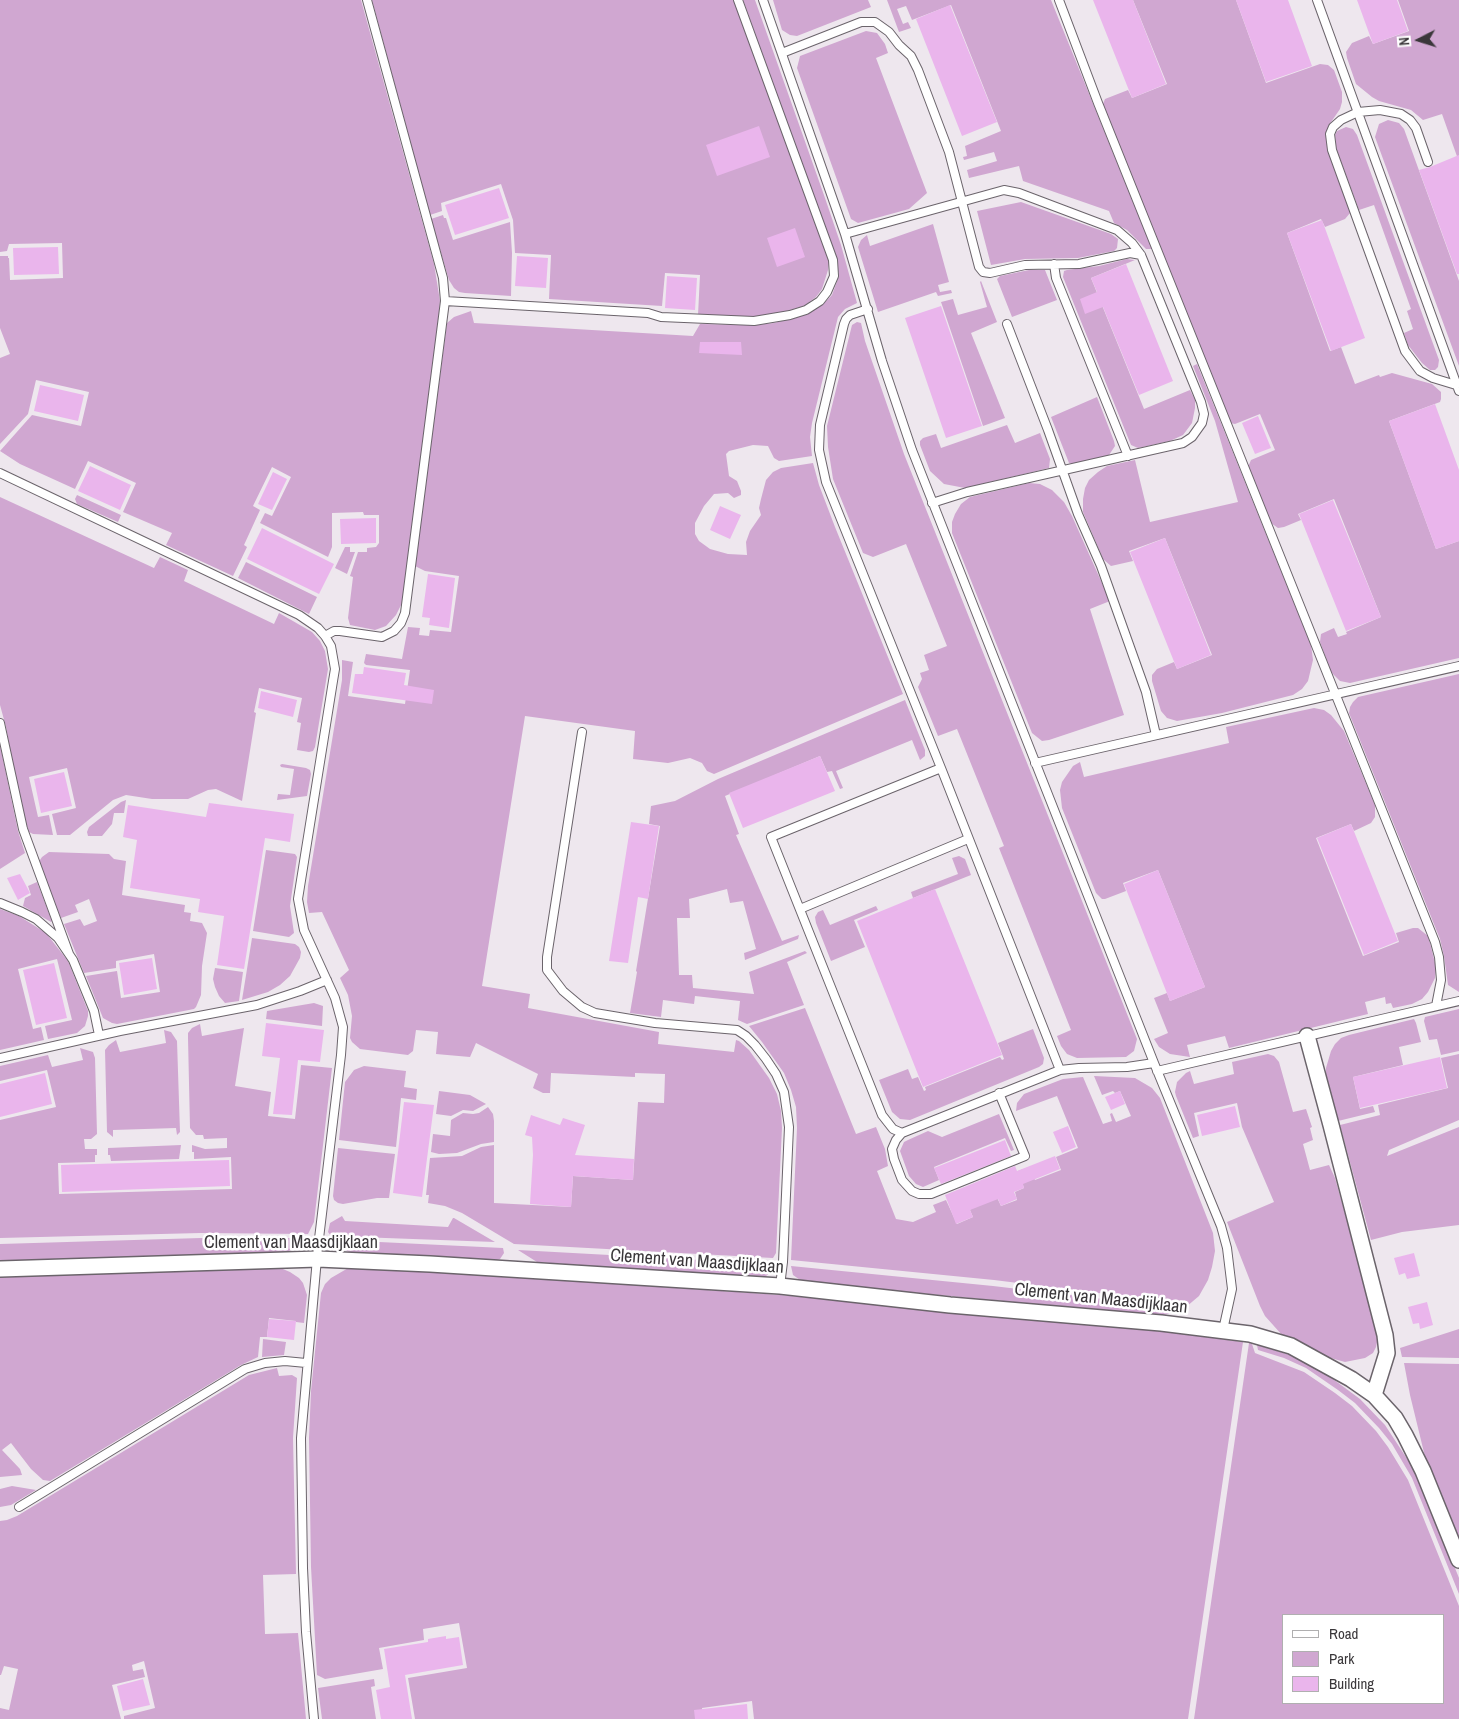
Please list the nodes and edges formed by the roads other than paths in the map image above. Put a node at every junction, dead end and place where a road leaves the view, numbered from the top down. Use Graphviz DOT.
graph roads {
  1 [pos="367,0"];
  2 [pos="738,0"];
  3 [pos="763,0"];
  4 [pos="1059,0"];
  5 [pos="1317,0"];
  6 [pos="782,53"];
  7 [pos="1358,112"];
  8 [pos="1428,162"];
  9 [pos="962,202"];
  10 [pos="845,234"];
  11 [pos="1141,255"];
  12 [pos="1054,264"];
  13 [pos="446,301"];
  14 [pos="868,309"];
  15 [pos="1007,324"];
  16 [pos="1458,388"];
  17 [pos="1128,456"];
  18 [pos="1062,471"];
  19 [pos="0,473"];
  20 [pos="932,503"];
  21 [pos="325,636"];
  22 [pos="1459,666"];
  23 [pos="1334,694"];
  24 [pos="0,723"];
  25 [pos="582,732"];
  26 [pos="1156,735"];
  27 [pos="1035,763"];
  28 [pos="941,768"];
  29 [pos="968,840"];
  30 [pos="0,903"];
  31 [pos="800,909"];
  32 [pos="69,954"];
  33 [pos="327,980"];
  34 [pos="1459,1001"];
  35 [pos="1436,1006"];
  36 [pos="99,1035"];
  37 [pos="1306,1036"];
  38 [pos="0,1058"];
  39 [pos="1154,1062"];
  40 [pos="1060,1070"];
  41 [pos="1157,1071"];
  42 [pos="999,1093"];
  43 [pos="902,1133"];
  44 [pos="318,1259"];
  45 [pos="0,1269"];
  46 [pos="780,1286"];
  47 [pos="1223,1330"];
  48 [pos="306,1363"];
  49 [pos="1374,1395"];
  50 [pos="19,1507"];
  51 [pos="1459,1560"];
  52 [pos="314,1719"];
  1 -- 13 [label="lane"];
  2 -- 13 [label="lane"];
  3 -- 6 [label="lane"];
  4 -- 23 [label="lane"];
  5 -- 7 [label="lane"];
  6 -- 9 [label="lane"];
  6 -- 10 [label="lane"];
  7 -- 8 [label="lane"];
  7 -- 16 [label="lane"];
  7 -- 16 [label="lane"];
  9 -- 10 [label="lane"];
  9 -- 11 [label="lane"];
  9 -- 12 [label="lane"];
  10 -- 14 [label="lane"];
  11 -- 12 [label="lane"];
  11 -- 17 [label="lane"];
  12 -- 17 [label="lane"];
  13 -- 21 [label="lane"];
  14 -- 20 [label="lane"];
  14 -- 28 [label="lane"];
  15 -- 18 [label="lane"];
  17 -- 18 [label="lane"];
  18 -- 20 [label="lane"];
  18 -- 26 [label="lane"];
  19 -- 21 [label="lane"];
  20 -- 27 [label="lane"];
  21 -- 33 [label="lane"];
  22 -- 23 [label="lane"];
  23 -- 26 [label="lane"];
  23 -- 35 [label="lane"];
  24 -- 32 [label="lane"];
  25 -- 46 [label="lane"];
  26 -- 27 [label="lane"];
  27 -- 39 [label="lane"];
  28 -- 29 [label="lane"];
  28 -- 31 [label="lane"];
  29 -- 31 [label="lane"];
  29 -- 40 [label="lane"];
  30 -- 32 [label="lane"];
  31 -- 43 [label="lane"];
  32 -- 36 [label="lane"];
  33 -- 36 [label="lane"];
  33 -- 44 [label="lane"];
  34 -- 35 [label="lane"];
  35 -- 37 [label="lane"];
  36 -- 38 [label="lane"];
  37 -- 41 [label="lane"];
  37 -- 49 [label="street"];
  39 -- 40 [label="lane"];
  39 -- 41 [label="lane"];
  40 -- 42 [label="lane"];
  41 -- 47 [label="lane"];
  42 -- 43 [label="lane"];
  42 -- 43 [label="lane"];
  44 -- 45 [label="street, Clement van Maasdijklaan"];
  44 -- 46 [label="street, Clement van Maasdijklaan"];
  44 -- 48 [label="lane"];
  46 -- 47 [label="street, Clement van Maasdijklaan"];
  47 -- 49 [label="street, Clement van Maasdijklaan"];
  48 -- 50 [label="lane"];
  48 -- 52 [label="lane"];
  49 -- 51 [label="street, Clement van Maasdijklaan"];
}
